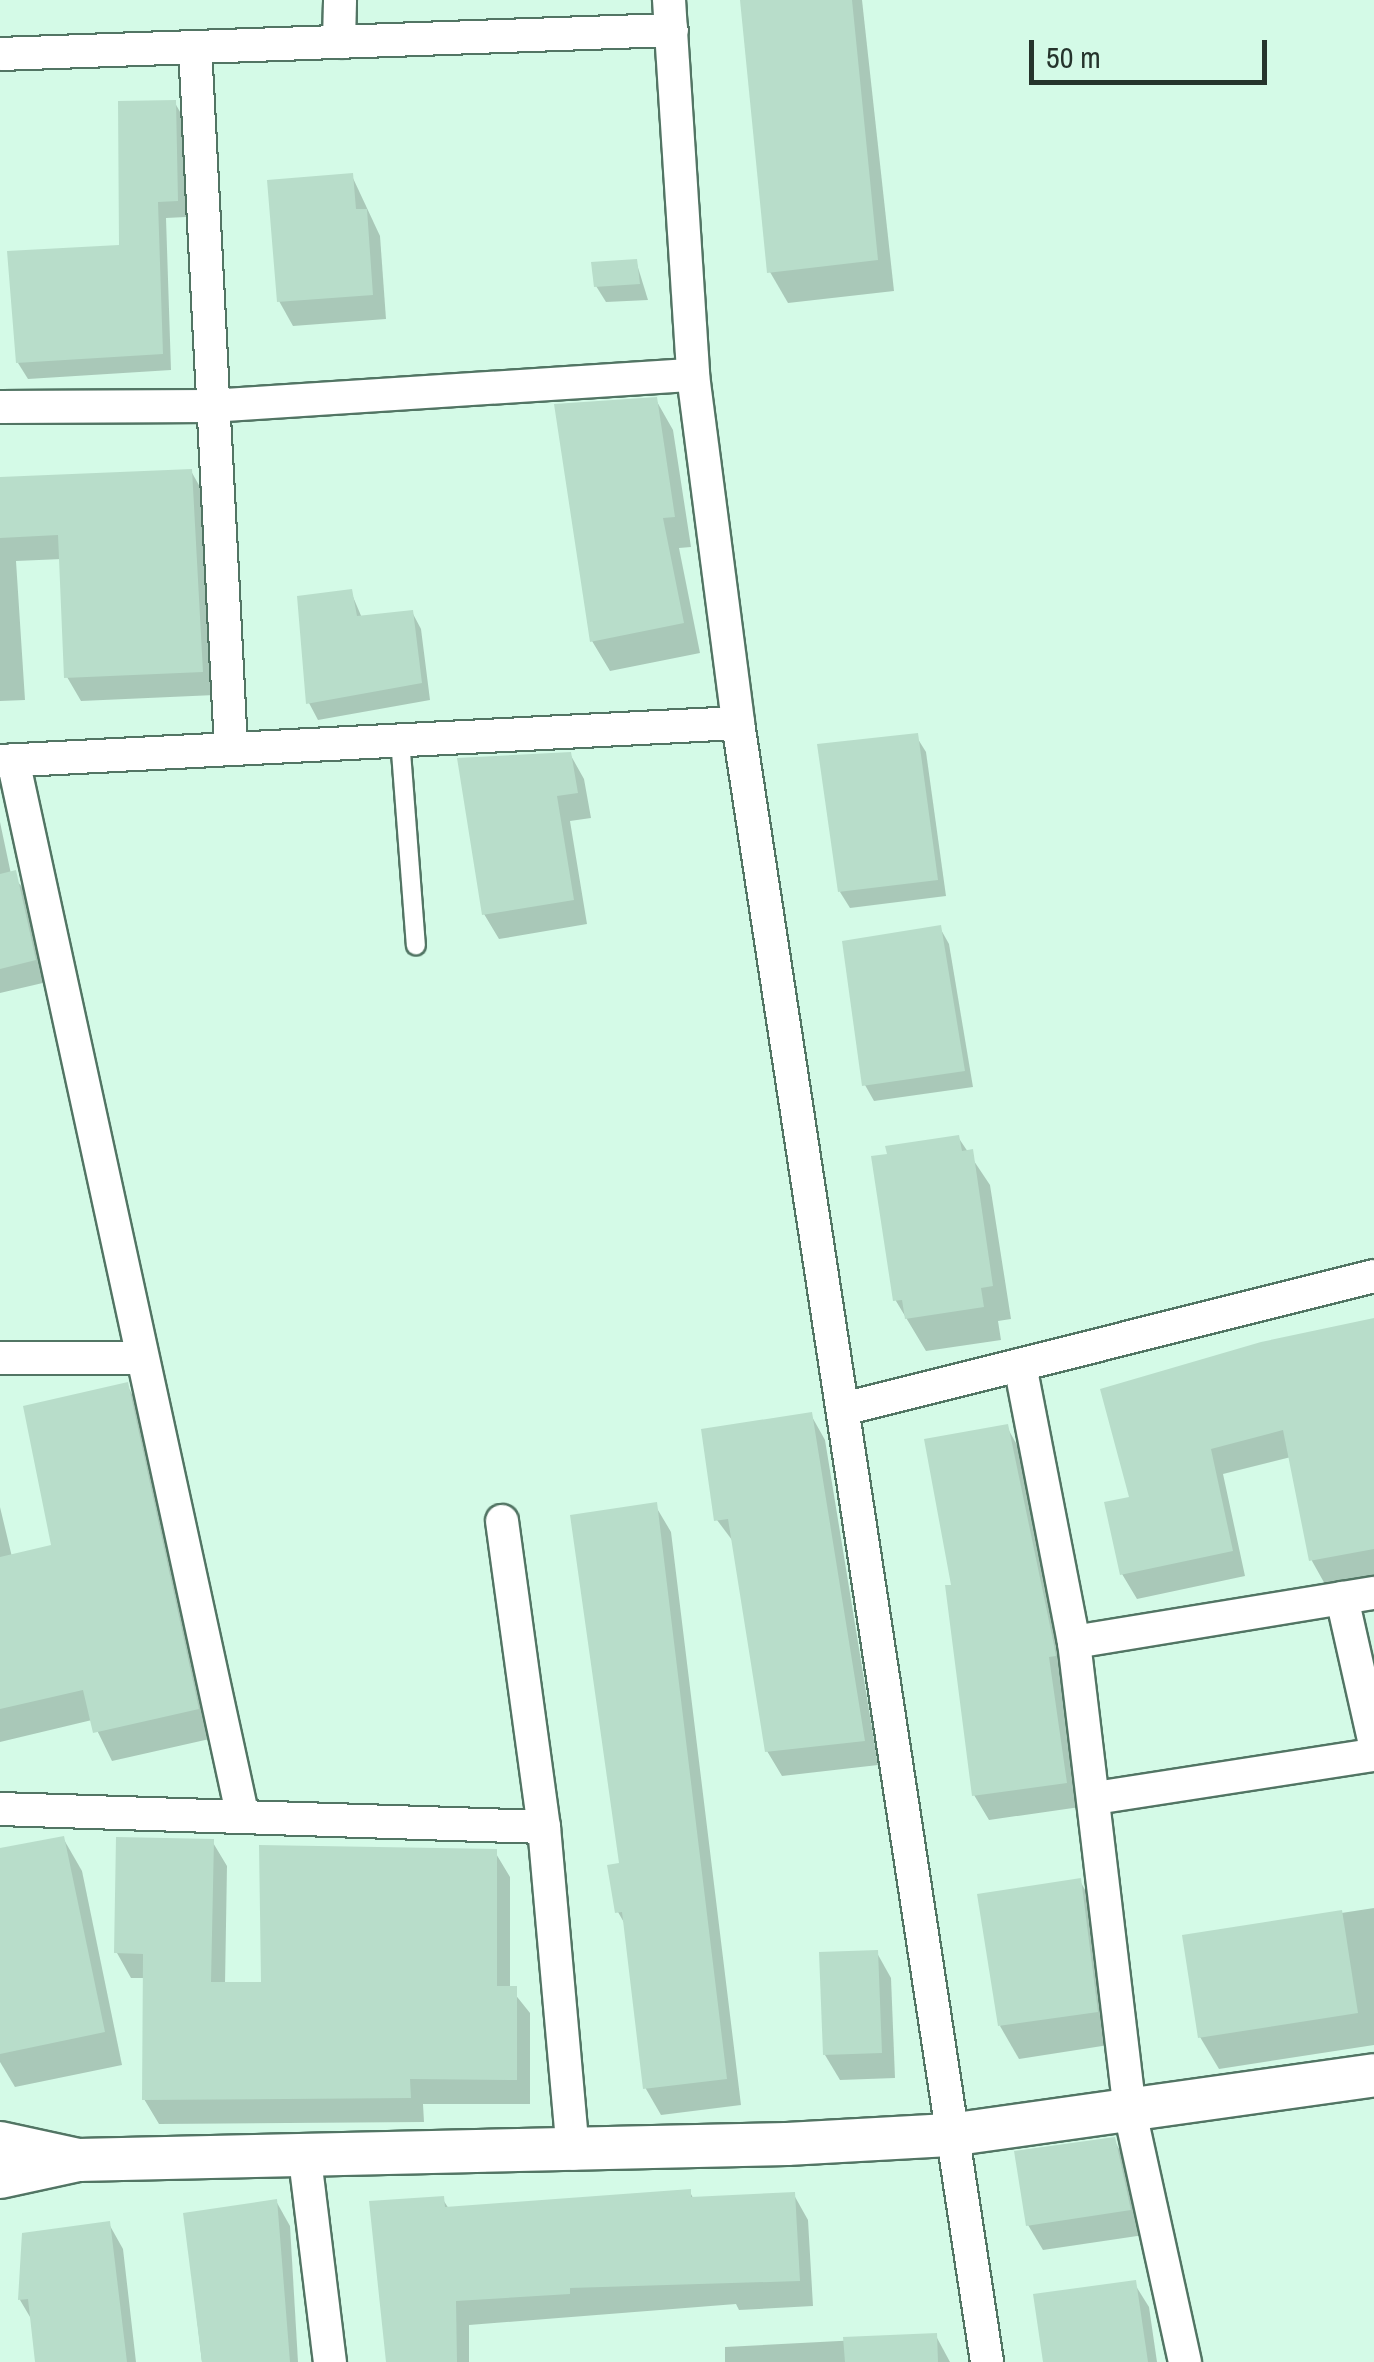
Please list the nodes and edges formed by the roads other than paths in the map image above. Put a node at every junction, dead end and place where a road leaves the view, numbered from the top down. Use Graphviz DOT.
graph roads {
  1 [pos="340,0"];
  2 [pos="670,15"];
  3 [pos="339,42"];
  4 [pos="196,47"];
  5 [pos="0,54"];
  6 [pos="692,375"];
  7 [pos="0,406"];
  8 [pos="210,406"];
  9 [pos="738,723"];
  10 [pos="400,739"];
  11 [pos="232,747"];
  12 [pos="7,761"];
  13 [pos="416,945"];
  14 [pos="1374,1276"];
  15 [pos="0,1358"];
  16 [pos="140,1358"];
  17 [pos="1020,1365"];
  18 [pos="842,1409"];
  19 [pos="502,1521"];
  20 [pos="1358,1595"];
  21 [pos="1074,1642"];
  22 [pos="1374,1740"];
  23 [pos="1374,1754"];
  24 [pos="1095,1798"];
  25 [pos="0,1809"];
  26 [pos="242,1813"];
  27 [pos="544,1826"];
  28 [pos="1374,2075"];
  29 [pos="1130,2112"];
  30 [pos="949,2135"];
  31 [pos="0,2143"];
  32 [pos="573,2154"];
  33 [pos="304,2159"];
  34 [pos="78,2160"];
  35 [pos="0,2177"];
  36 [pos="330,2362"];
  37 [pos="987,2362"];
  38 [pos="1186,2362"];
  1 -- 3 [label="street"];
  2 -- 3 [label="street"];
  2 -- 6 [label="street"];
  3 -- 4 [label="street"];
  4 -- 5 [label="street"];
  4 -- 8 [label="street"];
  6 -- 8 [label="street"];
  6 -- 9 [label="street"];
  7 -- 8 [label="street"];
  8 -- 11 [label="street"];
  9 -- 10 [label="street"];
  9 -- 18 [label="street"];
  10 -- 11 [label="street"];
  10 -- 13 [label="lane"];
  11 -- 12 [label="street"];
  12 -- 16 [label="street"];
  14 -- 17 [label="street"];
  15 -- 16 [label="street"];
  16 -- 26 [label="street"];
  17 -- 18 [label="street"];
  17 -- 21 [label="street"];
  18 -- 30 [label="street"];
  19 -- 27 [label="street"];
  20 -- 21 [label="street"];
  20 -- 22 [label="street"];
  21 -- 24 [label="street"];
  23 -- 24 [label="street"];
  24 -- 29 [label="street"];
  25 -- 26 [label="street"];
  26 -- 27 [label="street"];
  27 -- 32 [label="street"];
  28 -- 29 [label="street"];
  29 -- 30 [label="street"];
  29 -- 38 [label="street"];
  30 -- 32 [label="street"];
  30 -- 37 [label="street"];
  31 -- 34 [label="street"];
  32 -- 33 [label="street"];
  33 -- 34 [label="street"];
  33 -- 36 [label="street"];
  34 -- 35 [label="street"];
}
